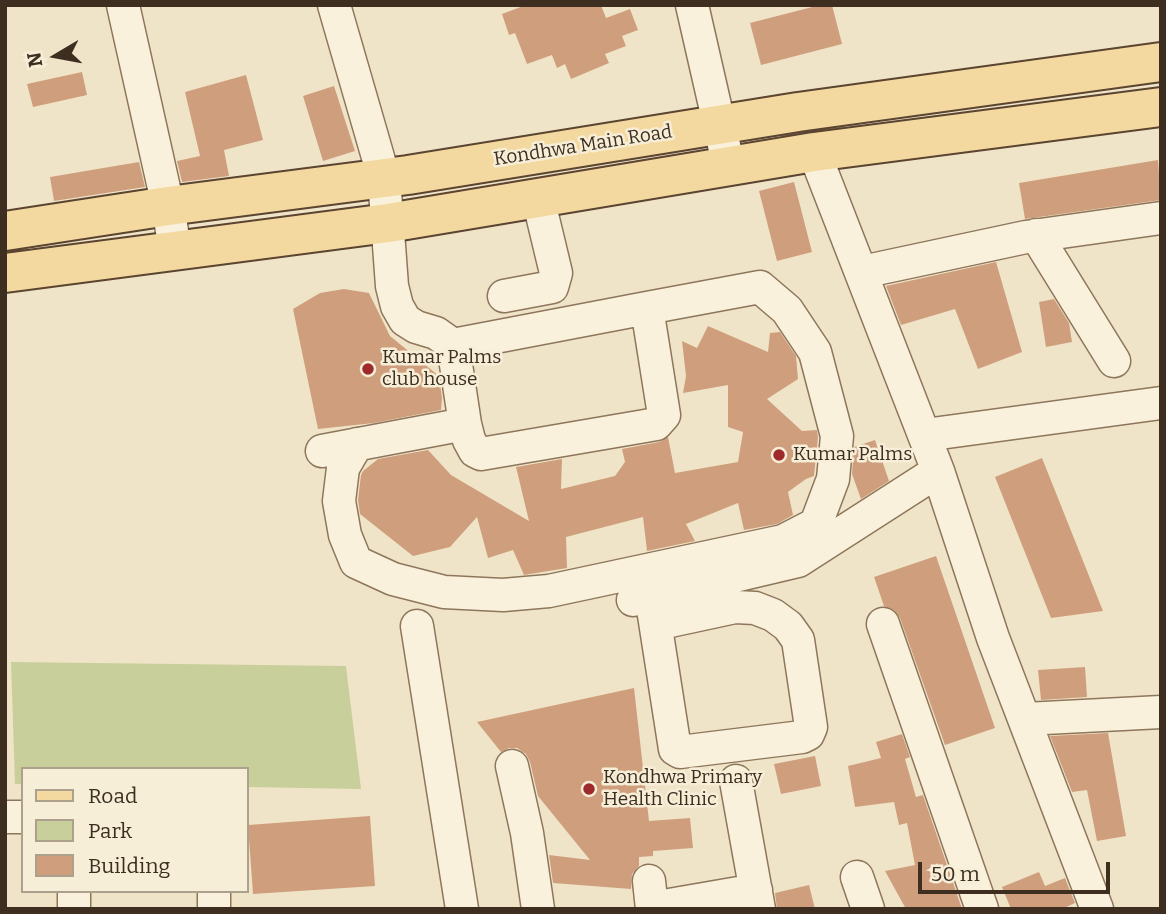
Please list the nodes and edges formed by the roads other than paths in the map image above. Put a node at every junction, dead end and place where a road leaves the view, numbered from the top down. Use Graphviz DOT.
graph roads {
  1 [pos="123,5"];
  2 [pos="334,5"];
  3 [pos="692,5"];
  4 [pos="1161,62"];
  5 [pos="1161,107"];
  6 [pos="719,124"];
  7 [pos="814,152"];
  8 [pos="729,167"];
  9 [pos="384,178"];
  10 [pos="538,198"];
  11 [pos="168,206"];
  12 [pos="1161,218"];
  13 [pos="388,222"];
  14 [pos="5,231"];
  15 [pos="1036,236"];
  16 [pos="175,250"];
  17 [pos="862,272"];
  18 [pos="5,273"];
  19 [pos="504,296"];
  20 [pos="647,308"];
  21 [pos="453,345"];
  22 [pos="1114,361"];
  23 [pos="1161,403"];
  24 [pos="466,424"];
  25 [pos="925,435"];
  26 [pos="357,444"];
  27 [pos="322,451"];
  28 [pos="938,471"];
  29 [pos="646,607"];
  30 [pos="883,624"];
  31 [pos="416,625"];
  32 [pos="1161,712"];
  33 [pos="1026,719"];
  34 [pos="512,765"];
  35 [pos="736,781"];
  36 [pos="857,877"];
  37 [pos="651,899"];
  38 [pos="757,899"];
  39 [pos="462,909"];
  40 [pos="538,909"];
  41 [pos="868,909"];
  42 [pos="982,909"];
  43 [pos="1097,909"];
  1 -- 11 [label="street"];
  2 -- 9 [label="street"];
  3 -- 6 [label="street"];
  4 -- 6 [label="main road, Kondhwa Main Road"];
  5 -- 7 [label="main road"];
  6 -- 8 [label="street"];
  6 -- 9 [label="main road, Kondhwa Main Road"];
  7 -- 8 [label="main road"];
  7 -- 17 [label="street"];
  8 -- 10 [label="main road"];
  9 -- 11 [label="main road, Kondhwa Main Road"];
  9 -- 13 [label="street"];
  10 -- 13 [label="main road"];
  10 -- 19 [label="street"];
  11 -- 14 [label="main road, Kondhwa Main Road"];
  11 -- 16 [label="street"];
  12 -- 15 [label="street"];
  13 -- 16 [label="main road"];
  13 -- 21 [label="street"];
  15 -- 17 [label="street"];
  15 -- 22 [label="street"];
  16 -- 18 [label="main road"];
  17 -- 25 [label="street"];
  20 -- 21 [label="street"];
  20 -- 24 [label="street"];
  20 -- 26 [label="street"];
  21 -- 24 [label="street"];
  23 -- 25 [label="street"];
  24 -- 26 [label="street"];
  25 -- 28 [label="street"];
  26 -- 27 [label="street"];
  28 -- 29 [label="street"];
  28 -- 33 [label="street"];
  29 -- 29 [label="street"];
  30 -- 42 [label="street"];
  31 -- 39 [label="street"];
  32 -- 33 [label="street"];
  33 -- 43 [label="street"];
  34 -- 40 [label="street"];
  35 -- 38 [label="street"];
  36 -- 41 [label="street"];
  37 -- 38 [label="street"];
}
